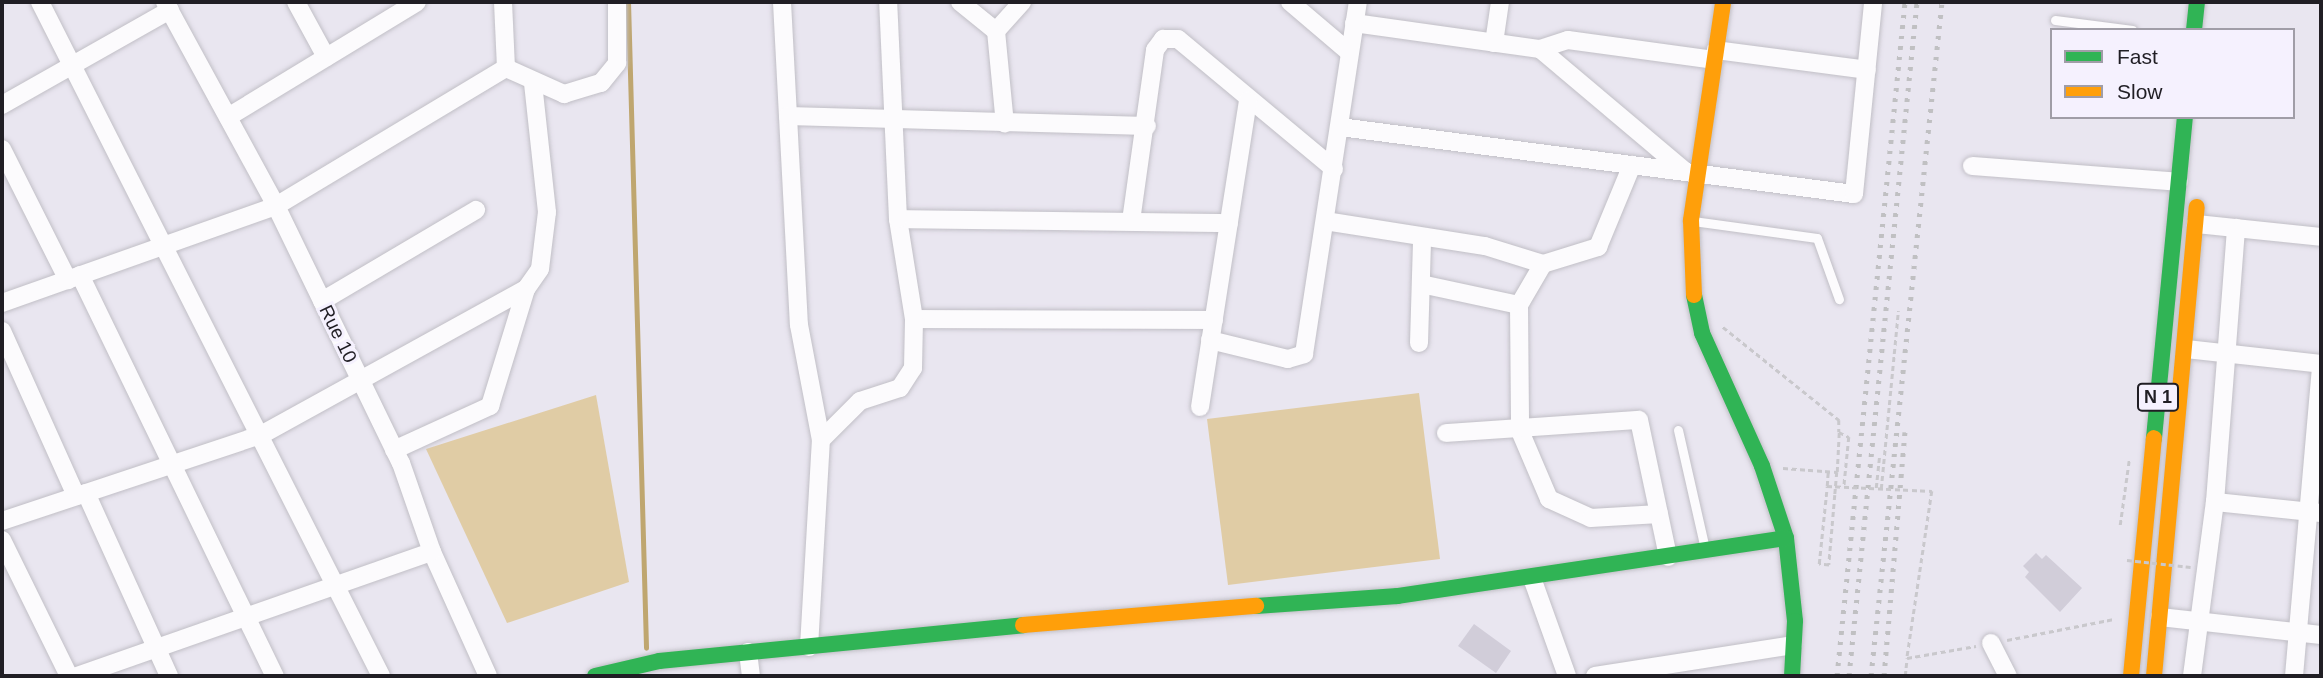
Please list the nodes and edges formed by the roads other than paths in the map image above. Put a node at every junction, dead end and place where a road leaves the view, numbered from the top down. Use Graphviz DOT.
graph roads {
  1 [pos="40,2"];
  2 [pos="296,2"];
  3 [pos="417,2"];
  4 [pos="503,2"];
  5 [pos="617,2"];
  6 [pos="782,2"];
  7 [pos="888,2"];
  8 [pos="960,2"];
  9 [pos="1022,2"];
  10 [pos="1290,2"];
  11 [pos="1358,2"];
  12 [pos="1723,2"];
  13 [pos="1874,2"];
  14 [pos="2196,2"];
  15 [pos="1495,5"];
  16 [pos="167,6"];
  17 [pos="2055,20"];
  18 [pos="1354,23"];
  19 [pos="2117,28"];
  20 [pos="2194,28"];
  21 [pos="996,31"];
  22 [pos="1494,43"];
  23 [pos="1540,49"];
  24 [pos="1349,52"];
  25 [pos="1715,55"];
  26 [pos="326,57"];
  27 [pos="75,67"];
  28 [pos="506,68"];
  29 [pos="1867,70"];
  30 [pos="533,83"];
  31 [pos="1248,101"];
  32 [pos="2,105"];
  33 [pos="228,117"];
  34 [pos="788,117"];
  35 [pos="2185,119"];
  36 [pos="892,124"];
  37 [pos="1005,124"];
  38 [pos="1147,126"];
  39 [pos="1340,127"];
  40 [pos="2,149"];
  41 [pos="1632,165"];
  42 [pos="1972,166"];
  43 [pos="1334,169"];
  44 [pos="1691,173"];
  45 [pos="2178,182"];
  46 [pos="2200,184"];
  47 [pos="276,206"];
  48 [pos="476,210"];
  49 [pos="898,219"];
  50 [pos="1691,220"];
  51 [pos="1131,221"];
  52 [pos="1325,221"];
  53 [pos="1229,223"];
  54 [pos="2196,224"];
  55 [pos="2236,228"];
  56 [pos="2321,237"];
  57 [pos="1422,240"];
  58 [pos="162,246"];
  59 [pos="1543,264"];
  60 [pos="74,278"];
  61 [pos="1421,284"];
  62 [pos="526,289"];
  63 [pos="1839,299"];
  64 [pos="322,301"];
  65 [pos="2,303"];
  66 [pos="1519,305"];
  67 [pos="914,319"];
  68 [pos="1214,320"];
  69 [pos="2,331"];
  70 [pos="1210,340"];
  71 [pos="1419,343"];
  72 [pos="2186,349"];
  73 [pos="2224,353"];
  74 [pos="2321,365"];
  75 [pos="362,384"];
  76 [pos="1200,407"];
  77 [pos="1678,430"];
  78 [pos="1520,431"];
  79 [pos="1446,433"];
  80 [pos="261,435"];
  81 [pos="821,440"];
  82 [pos="394,450"];
  83 [pos="171,465"];
  84 [pos="81,494"];
  85 [pos="2215,502"];
  86 [pos="2316,512"];
  87 [pos="1658,514"];
  88 [pos="2,521"];
  89 [pos="1786,538"];
  90 [pos="2,540"];
  91 [pos="1706,551"];
  92 [pos="432,552"];
  93 [pos="1668,557"];
  94 [pos="1532,578"];
  95 [pos="338,585"];
  96 [pos="2160,617"];
  97 [pos="246,618"];
  98 [pos="2200,622"];
  99 [pos="2298,632"];
  100 [pos="2321,635"];
  101 [pos="1991,643"];
  102 [pos="1793,645"];
  103 [pos="809,647"];
  104 [pos="154,649"];
  105 [pos="748,652"];
  106 [pos="659,668"];
  107 [pos="628,670"];
  108 [pos="69,676"];
  109 [pos="77,676"];
  110 [pos="169,676"];
  111 [pos="275,676"];
  112 [pos="381,676"];
  113 [pos="488,676"];
  114 [pos="595,676"];
  115 [pos="751,676"];
  116 [pos="1567,676"];
  117 [pos="1597,676"];
  118 [pos="1792,676"];
  119 [pos="2008,676"];
  120 [pos="2131,676"];
  121 [pos="2154,676"];
  122 [pos="2192,676"];
  123 [pos="2294,676"];
  1 -- 27 [label="street"];
  2 -- 26 [label="street"];
  3 -- 26 [label="street"];
  4 -- 28 [label="street"];
  5 -- 30 [label="street"];
  6 -- 34 [label="street"];
  7 -- 36 [label="street"];
  8 -- 21 [label="street"];
  9 -- 21 [label="street"];
  10 -- 24 [label="street"];
  11 -- 18 [label="street"];
  12 -- 25 [label="main road"];
  13 -- 29 [label="street"];
  14 -- 20 [label="main road"];
  15 -- 22 [label="street"];
  16 -- 27 [label="street"];
  16 -- 33 [label="street, Rue 10"];
  17 -- 19 [label="lane"];
  18 -- 22 [label="street"];
  18 -- 24 [label="street"];
  21 -- 37 [label="street"];
  22 -- 23 [label="street"];
  23 -- 25 [label="street"];
  23 -- 44 [label="street"];
  24 -- 39 [label="street"];
  25 -- 29 [label="street"];
  25 -- 44 [label="main road"];
  26 -- 33 [label="street"];
  27 -- 32 [label="street"];
  27 -- 58 [label="street"];
  28 -- 30 [label="street"];
  28 -- 47 [label="street"];
  29 -- 44 [label="street"];
  30 -- 62 [label="street"];
  31 -- 38 [label="street"];
  31 -- 43 [label="street"];
  31 -- 53 [label="street"];
  33 -- 47 [label="street, Rue 10"];
  34 -- 36 [label="street"];
  34 -- 81 [label="street"];
  35 -- 45 [label="main road, N 1"];
  36 -- 37 [label="street"];
  36 -- 49 [label="street"];
  37 -- 38 [label="street"];
  38 -- 51 [label="street"];
  39 -- 41 [label="street"];
  39 -- 43 [label="street"];
  40 -- 60 [label="street"];
  41 -- 44 [label="street"];
  41 -- 59 [label="street"];
  42 -- 45 [label="street"];
  43 -- 52 [label="street"];
  44 -- 50 [label="main road"];
  45 -- 120 [label="main road, N 1"];
  46 -- 54 [label="main road, N 1"];
  47 -- 58 [label="street"];
  47 -- 64 [label="street, Rue 10"];
  48 -- 64 [label="street"];
  49 -- 51 [label="street"];
  49 -- 67 [label="street"];
  50 -- 63 [label="lane"];
  50 -- 89 [label="main road"];
  51 -- 53 [label="street"];
  52 -- 57 [label="street"];
  52 -- 70 [label="street"];
  53 -- 68 [label="street"];
  54 -- 55 [label="street"];
  54 -- 72 [label="main road, N 1"];
  55 -- 56 [label="street"];
  55 -- 73 [label="street"];
  57 -- 59 [label="street"];
  57 -- 61 [label="street"];
  58 -- 60 [label="street"];
  58 -- 80 [label="street"];
  59 -- 66 [label="street"];
  60 -- 65 [label="street"];
  60 -- 83 [label="street"];
  61 -- 66 [label="street"];
  61 -- 71 [label="street"];
  62 -- 75 [label="street"];
  62 -- 82 [label="street"];
  64 -- 75 [label="street, Rue 10"];
  66 -- 78 [label="street"];
  67 -- 68 [label="street"];
  67 -- 81 [label="street"];
  68 -- 70 [label="street"];
  69 -- 84 [label="street"];
  70 -- 76 [label="street"];
  72 -- 73 [label="street"];
  72 -- 96 [label="main road, N 1"];
  73 -- 74 [label="street"];
  73 -- 85 [label="street"];
  74 -- 86 [label="street"];
  75 -- 80 [label="street"];
  75 -- 82 [label="street, Rue 10"];
  77 -- 91 [label="lane"];
  78 -- 79 [label="street"];
  78 -- 87 [label="street"];
  78 -- 87 [label="street"];
  80 -- 83 [label="street"];
  80 -- 95 [label="street"];
  81 -- 103 [label="street"];
  82 -- 92 [label="street, Rue 10"];
  83 -- 84 [label="street"];
  83 -- 97 [label="street"];
  84 -- 88 [label="street"];
  84 -- 104 [label="street"];
  85 -- 86 [label="street"];
  85 -- 98 [label="street"];
  86 -- 99 [label="street"];
  87 -- 93 [label="street"];
  89 -- 91 [label="main road"];
  89 -- 102 [label="main road"];
  90 -- 108 [label="street"];
  91 -- 93 [label="main road"];
  92 -- 95 [label="street"];
  92 -- 113 [label="street, Rue 10"];
  93 -- 94 [label="main road"];
  94 -- 103 [label="main road"];
  94 -- 116 [label="street"];
  95 -- 97 [label="street"];
  95 -- 112 [label="street"];
  96 -- 98 [label="street"];
  96 -- 121 [label="main road, N 1"];
  97 -- 104 [label="street"];
  97 -- 111 [label="street"];
  98 -- 99 [label="street"];
  98 -- 122 [label="street"];
  99 -- 100 [label="street"];
  99 -- 123 [label="street"];
  101 -- 119 [label="street"];
  102 -- 117 [label="street"];
  102 -- 118 [label="main road"];
  103 -- 105 [label="main road"];
  104 -- 109 [label="street"];
  104 -- 110 [label="street"];
  105 -- 106 [label="main road"];
  105 -- 115 [label="street"];
  106 -- 107 [label="main road"];
  107 -- 114 [label="main road"];
}
